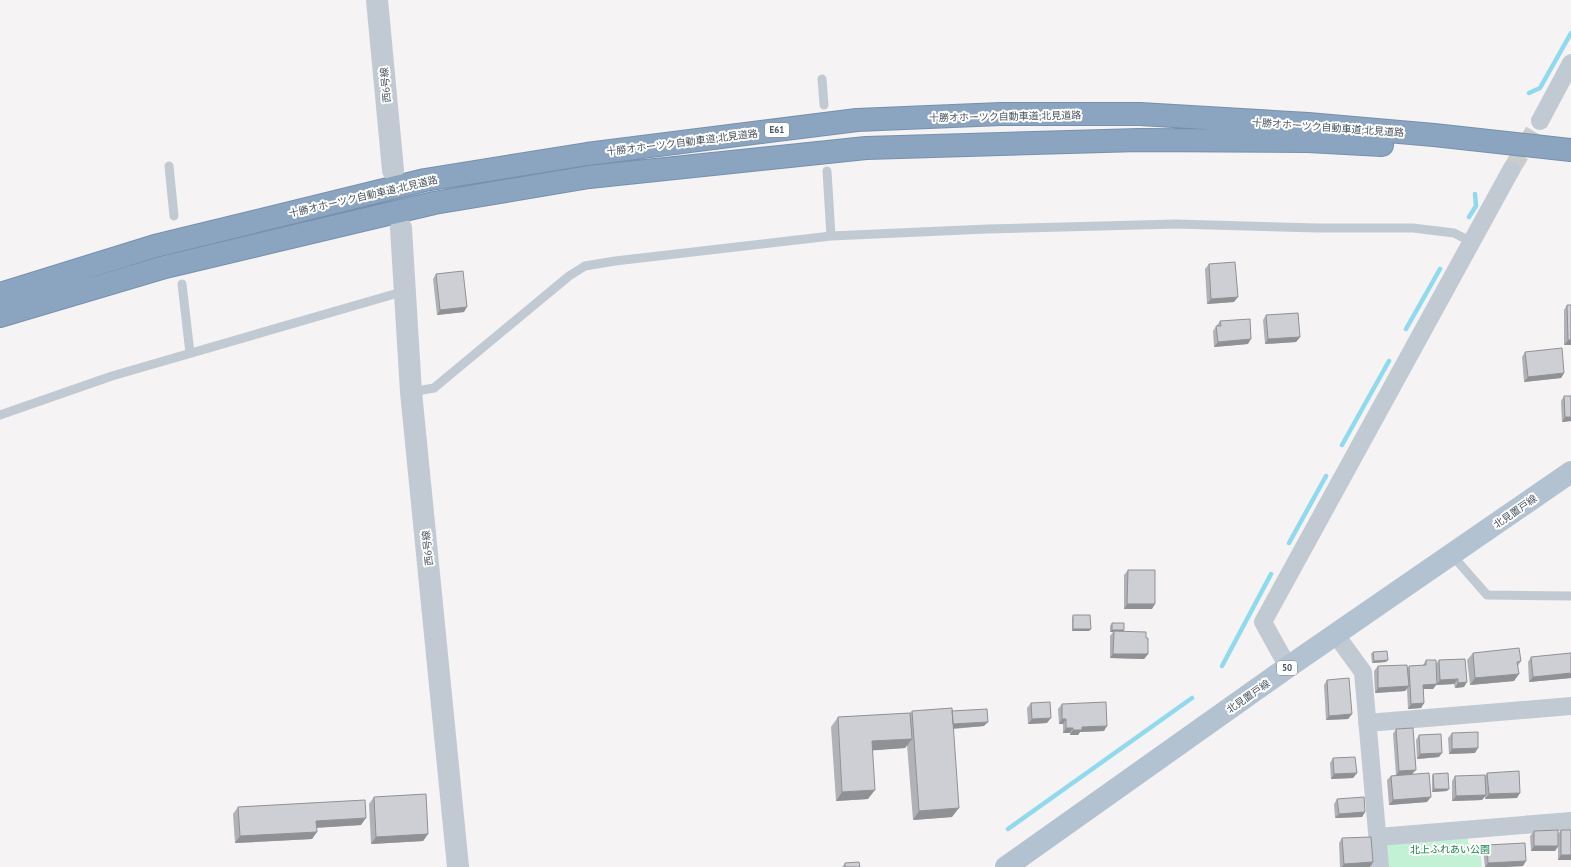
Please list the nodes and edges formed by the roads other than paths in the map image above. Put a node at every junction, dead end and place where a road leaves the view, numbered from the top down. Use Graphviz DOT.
graph roads {
  1 [pos="377,0"];
  2 [pos="1571,63"];
  3 [pos="822,79"];
  4 [pos="824,105"];
  5 [pos="1540,121"];
  6 [pos="1571,150"];
  7 [pos="169,166"];
  8 [pos="394,170"];
  9 [pos="1511,170"];
  10 [pos="827,171"];
  11 [pos="174,216"];
  12 [pos="400,228"];
  13 [pos="831,236"];
  14 [pos="1472,242"];
  15 [pos="182,284"];
  16 [pos="404,291"];
  17 [pos="0,294"];
  18 [pos="0,316"];
  19 [pos="190,353"];
  20 [pos="411,392"];
  21 [pos="0,415"];
  22 [pos="1571,472"];
  23 [pos="1452,555"];
  24 [pos="1571,596"];
  25 [pos="1336,635"];
  26 [pos="1288,667"];
  27 [pos="1571,706"];
  28 [pos="1368,723"];
  29 [pos="1571,821"];
  30 [pos="1378,837"];
  31 [pos="458,867"];
  32 [pos="1006,867"];
  33 [pos="1380,867"];
  1 -- 8 [label="street, 西6号線"];
  2 -- 5 [label="street"];
  3 -- 4 [label="lane"];
  6 -- 17 [label="highway, 十勝オホーツク自動車道;北見道路 / E61"];
  6 -- 18 [label="highway, 十勝オホーツク自動車道;北見道路 / E61"];
  7 -- 11 [label="lane"];
  9 -- 14 [label="street"];
  10 -- 13 [label="lane"];
  12 -- 16 [label="street, 西6号線"];
  13 -- 14 [label="lane"];
  13 -- 20 [label="lane"];
  14 -- 26 [label="street"];
  15 -- 19 [label="lane"];
  16 -- 19 [label="lane"];
  16 -- 20 [label="street, 西6号線"];
  19 -- 21 [label="lane"];
  20 -- 31 [label="street, 西6号線"];
  22 -- 23 [label="main road, 北見置戸線 / 50"];
  23 -- 24 [label="lane"];
  23 -- 25 [label="main road, 北見置戸線 / 50"];
  25 -- 26 [label="main road, 北見置戸線 / 50"];
  25 -- 28 [label="street"];
  26 -- 32 [label="main road, 北見置戸線 / 50"];
  27 -- 28 [label="street"];
  28 -- 30 [label="street"];
  29 -- 30 [label="street"];
  30 -- 33 [label="street"];
}
